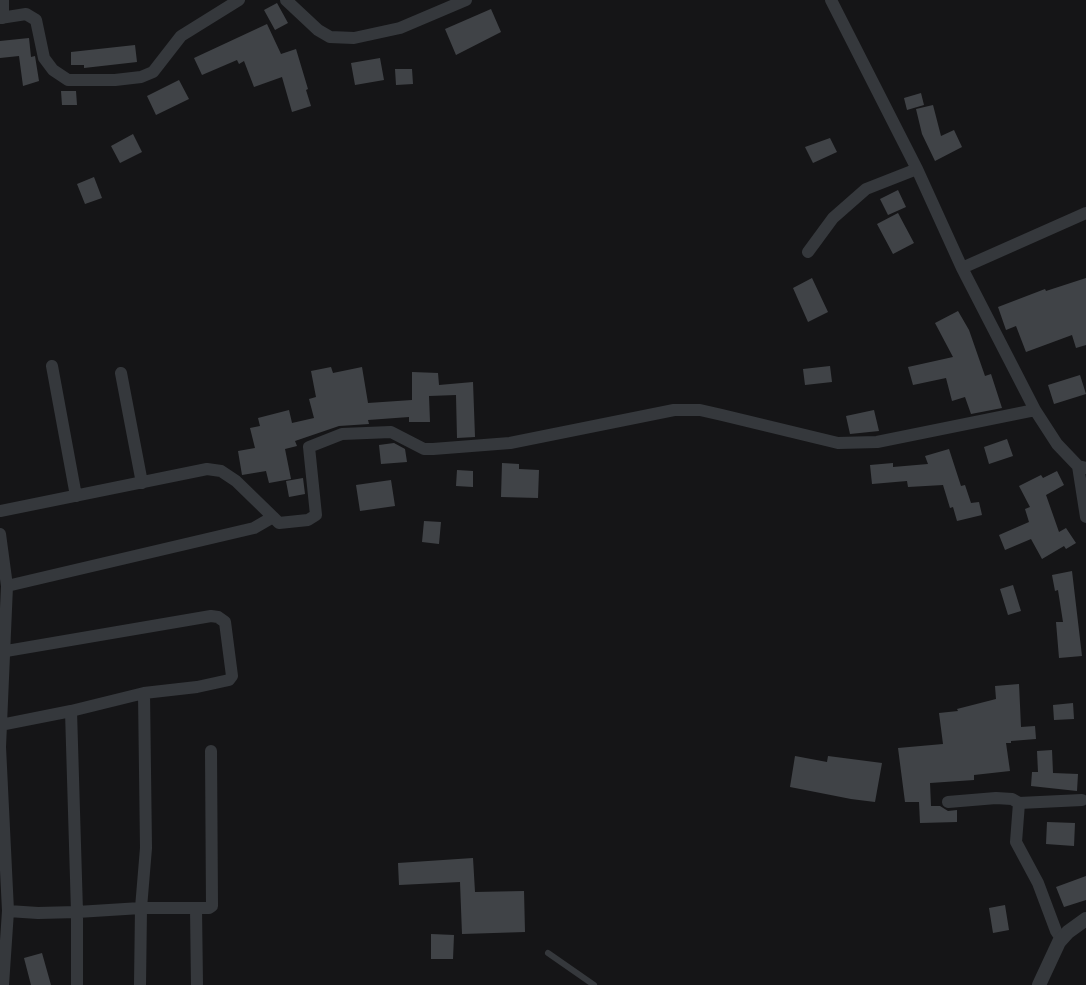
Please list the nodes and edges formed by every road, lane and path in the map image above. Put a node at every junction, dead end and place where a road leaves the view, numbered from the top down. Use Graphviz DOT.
graph roads {
  1 [pos="2,0"];
  2 [pos="239,0"];
  3 [pos="286,0"];
  4 [pos="466,0"];
  5 [pos="831,0"];
  6 [pos="1,18"];
  7 [pos="917,169"];
  8 [pos="1086,213"];
  9 [pos="808,252"];
  10 [pos="962,268"];
  11 [pos="52,366"];
  12 [pos="121,373"];
  13 [pos="1035,410"];
  14 [pos="1082,467"];
  15 [pos="142,483"];
  16 [pos="76,496"];
  17 [pos="0,512"];
  18 [pos="273,517"];
  19 [pos="1086,517"];
  20 [pos="0,534"];
  21 [pos="7,586"];
  22 [pos="2,652"];
  23 [pos="144,693"];
  24 [pos="71,711"];
  25 [pos="1,724"];
  26 [pos="211,751"];
  27 [pos="1082,800"];
  28 [pos="948,802"];
  29 [pos="1019,803"];
  30 [pos="141,908"];
  31 [pos="196,908"];
  32 [pos="8,911"];
  33 [pos="77,912"];
  34 [pos="1086,919"];
  35 [pos="1063,936"];
  36 [pos="548,953"];
  37 [pos="3,985"];
  38 [pos="77,985"];
  39 [pos="140,985"];
  40 [pos="197,985"];
  41 [pos="594,985"];
  42 [pos="1039,985"];
  1 -- 6 [label="street"];
  2 -- 6 [label="street"];
  3 -- 4 [label="street"];
  5 -- 7 [label="street"];
  7 -- 9 [label="street"];
  7 -- 10 [label="street"];
  8 -- 10 [label="street"];
  10 -- 13 [label="street"];
  11 -- 16 [label="street"];
  12 -- 15 [label="street"];
  13 -- 14 [label="street"];
  13 -- 18 [label="street"];
  14 -- 19 [label="street"];
  15 -- 16 [label="street"];
  15 -- 18 [label="street"];
  16 -- 17 [label="street"];
  18 -- 21 [label="street"];
  20 -- 21 [label="street"];
  21 -- 22 [label="street"];
  22 -- 23 [label="street"];
  22 -- 25 [label="street"];
  23 -- 24 [label="street"];
  23 -- 30 [label="street"];
  24 -- 25 [label="street"];
  24 -- 33 [label="street"];
  25 -- 32 [label="street"];
  26 -- 31 [label="street"];
  27 -- 29 [label="street"];
  28 -- 29 [label="street"];
  29 -- 35 [label="street"];
  30 -- 31 [label="street"];
  30 -- 33 [label="street"];
  30 -- 39 [label="street"];
  31 -- 40 [label="street"];
  32 -- 33 [label="street"];
  32 -- 37 [label="street"];
  33 -- 38 [label="street"];
  34 -- 35 [label="street"];
  35 -- 42 [label="street"];
  36 -- 41 [label="lane"];
}
